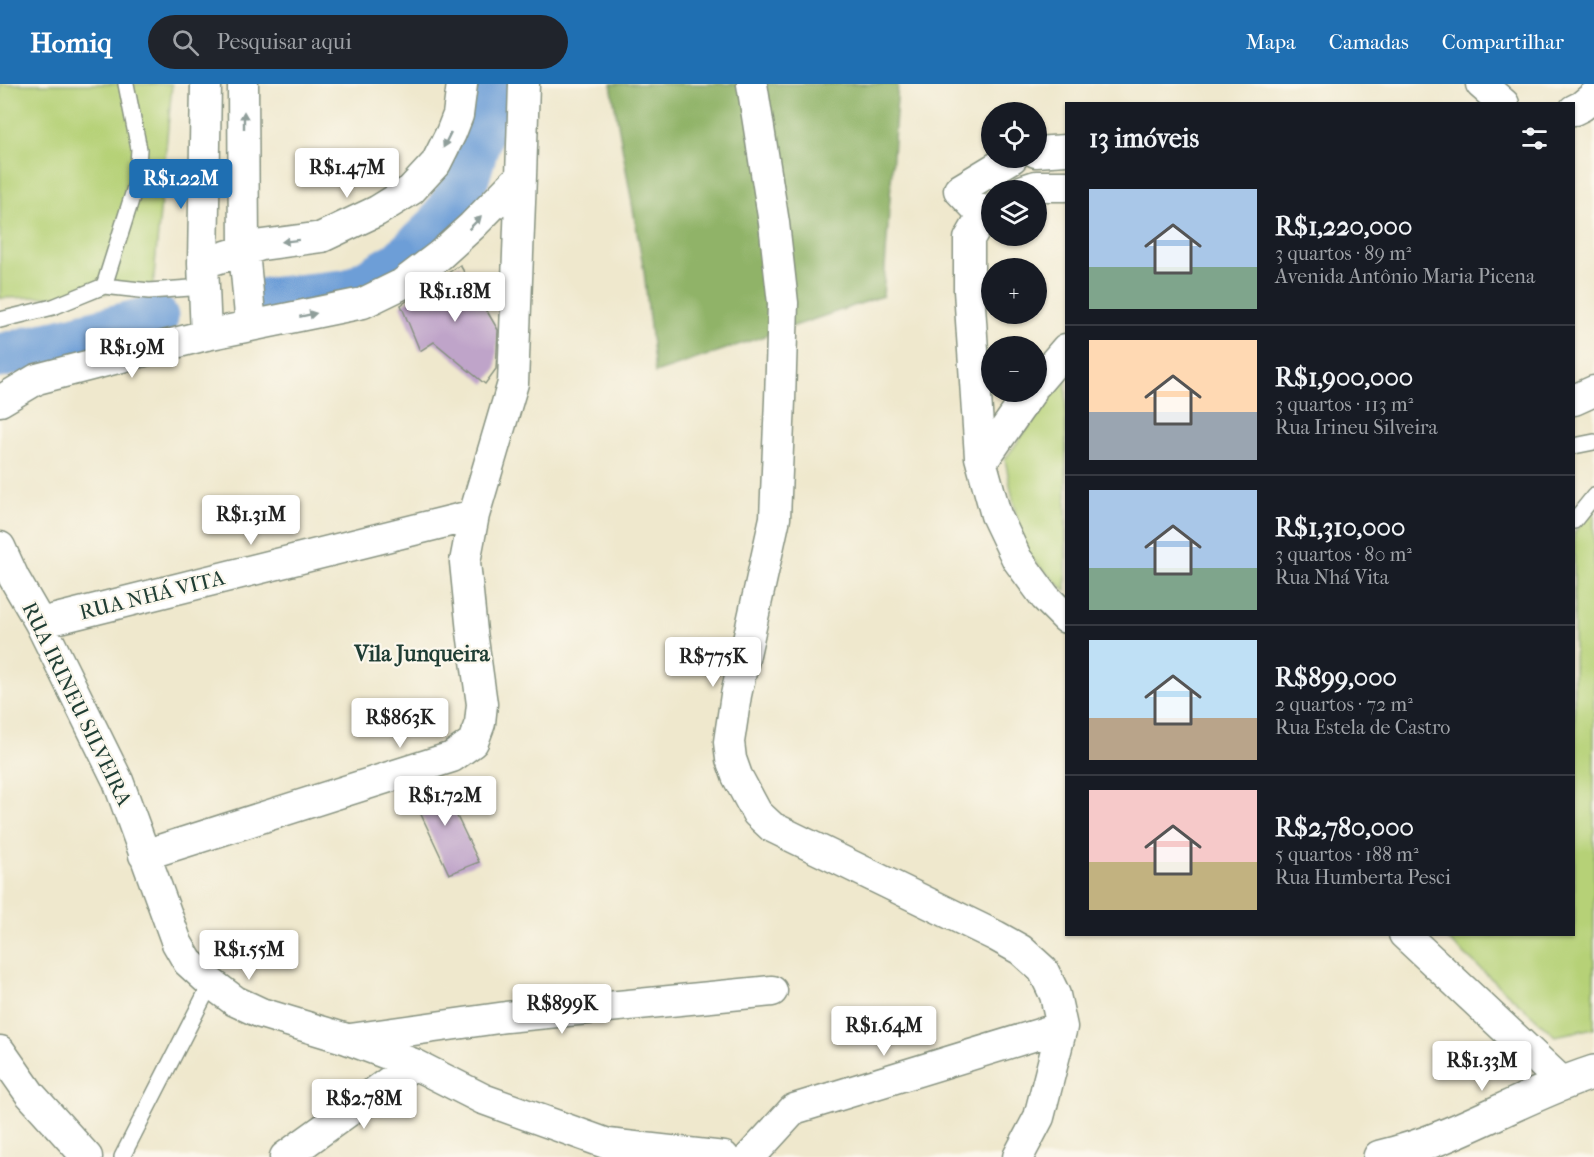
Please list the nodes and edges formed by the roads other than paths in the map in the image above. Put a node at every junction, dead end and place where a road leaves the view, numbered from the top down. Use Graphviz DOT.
graph roads {
  1 [pos="126,84"];
  2 [pos="206,84"];
  3 [pos="243,84"];
  4 [pos="462,84"];
  5 [pos="524,84"];
  6 [pos="752,84"];
  7 [pos="1481,84"];
  8 [pos="1594,96"];
  9 [pos="1502,102"];
  10 [pos="1575,110"];
  11 [pos="1065,150"];
  12 [pos="1047,152"];
  13 [pos="995,168"];
  14 [pos="521,176"];
  15 [pos="1047,186"];
  16 [pos="1065,186"];
  17 [pos="981,207"];
  18 [pos="981,221"];
  19 [pos="244,250"];
  20 [pos="203,275"];
  21 [pos="104,286"];
  22 [pos="0,320"];
  23 [pos="251,326"];
  24 [pos="206,335"];
  25 [pos="1065,350"];
  26 [pos="1047,371"];
  27 [pos="0,401"];
  28 [pos="1024,402"];
  29 [pos="1594,442"];
  30 [pos="1575,446"];
  31 [pos="982,462"];
  32 [pos="1594,496"];
  33 [pos="474,515"];
  34 [pos="1575,520"];
  35 [pos="0,547"];
  36 [pos="7,582"];
  37 [pos="1065,617"];
  38 [pos="40,623"];
  39 [pos="144,855"];
  40 [pos="1406,936"];
  41 [pos="211,983"];
  42 [pos="772,991"];
  43 [pos="1062,1027"];
  44 [pos="347,1040"];
  45 [pos="0,1051"];
  46 [pos="414,1064"];
  47 [pos="1594,1072"];
  48 [pos="1562,1082"];
  49 [pos="1039,1117"];
  50 [pos="87,1157"];
  51 [pos="122,1157"];
  52 [pos="285,1157"];
  53 [pos="724,1157"];
  54 [pos="750,1157"];
  55 [pos="1018,1157"];
  56 [pos="1043,1157"];
  57 [pos="1380,1157"];
  1 -- 21 [label="lane"];
  2 -- 20 [label="street"];
  19 -- 3 [label="street, one-way"];
  4 -- 19 [label="street, one-way"];
  5 -- 14 [label="street"];
  6 -- 43 [label="street"];
  7 -- 9 [label="street"];
  8 -- 10 [label="street"];
  11 -- 12 [label="street"];
  13 -- 17 [label="street"];
  23 -- 14 [label="street, one-way"];
  14 -- 33 [label="street"];
  15 -- 16 [label="street"];
  18 -- 31 [label="street"];
  19 -- 20 [label="street"];
  19 -- 23 [label="street"];
  20 -- 21 [label="lane"];
  20 -- 24 [label="street"];
  21 -- 22 [label="lane"];
  23 -- 24 [label="street"];
  24 -- 27 [label="street"];
  25 -- 26 [label="street"];
  28 -- 31 [label="street"];
  29 -- 30 [label="lane"];
  31 -- 37 [label="street"];
  32 -- 34 [label="lane"];
  33 -- 38 [label="street, RUA NHÁ VITA"];
  33 -- 39 [label="street"];
  35 -- 36 [label="street, RUA IRINEU SILVEIRA"];
  36 -- 38 [label="street, RUA IRINEU SILVEIRA"];
  38 -- 39 [label="street, RUA IRINEU SILVEIRA"];
  39 -- 41 [label="street, RUA IRINEU SILVEIRA"];
  40 -- 48 [label="street"];
  41 -- 44 [label="street, RUA IRINEU SILVEIRA"];
  41 -- 51 [label="lane"];
  42 -- 44 [label="street"];
  43 -- 49 [label="street"];
  43 -- 54 [label="street"];
  44 -- 46 [label="street, RUA IRINEU SILVEIRA"];
  45 -- 50 [label="street"];
  46 -- 52 [label="street"];
  46 -- 53 [label="street, RUA IRINEU SILVEIRA"];
  47 -- 48 [label="street"];
  48 -- 57 [label="street"];
  49 -- 55 [label="street"];
  49 -- 56 [label="street"];
}
